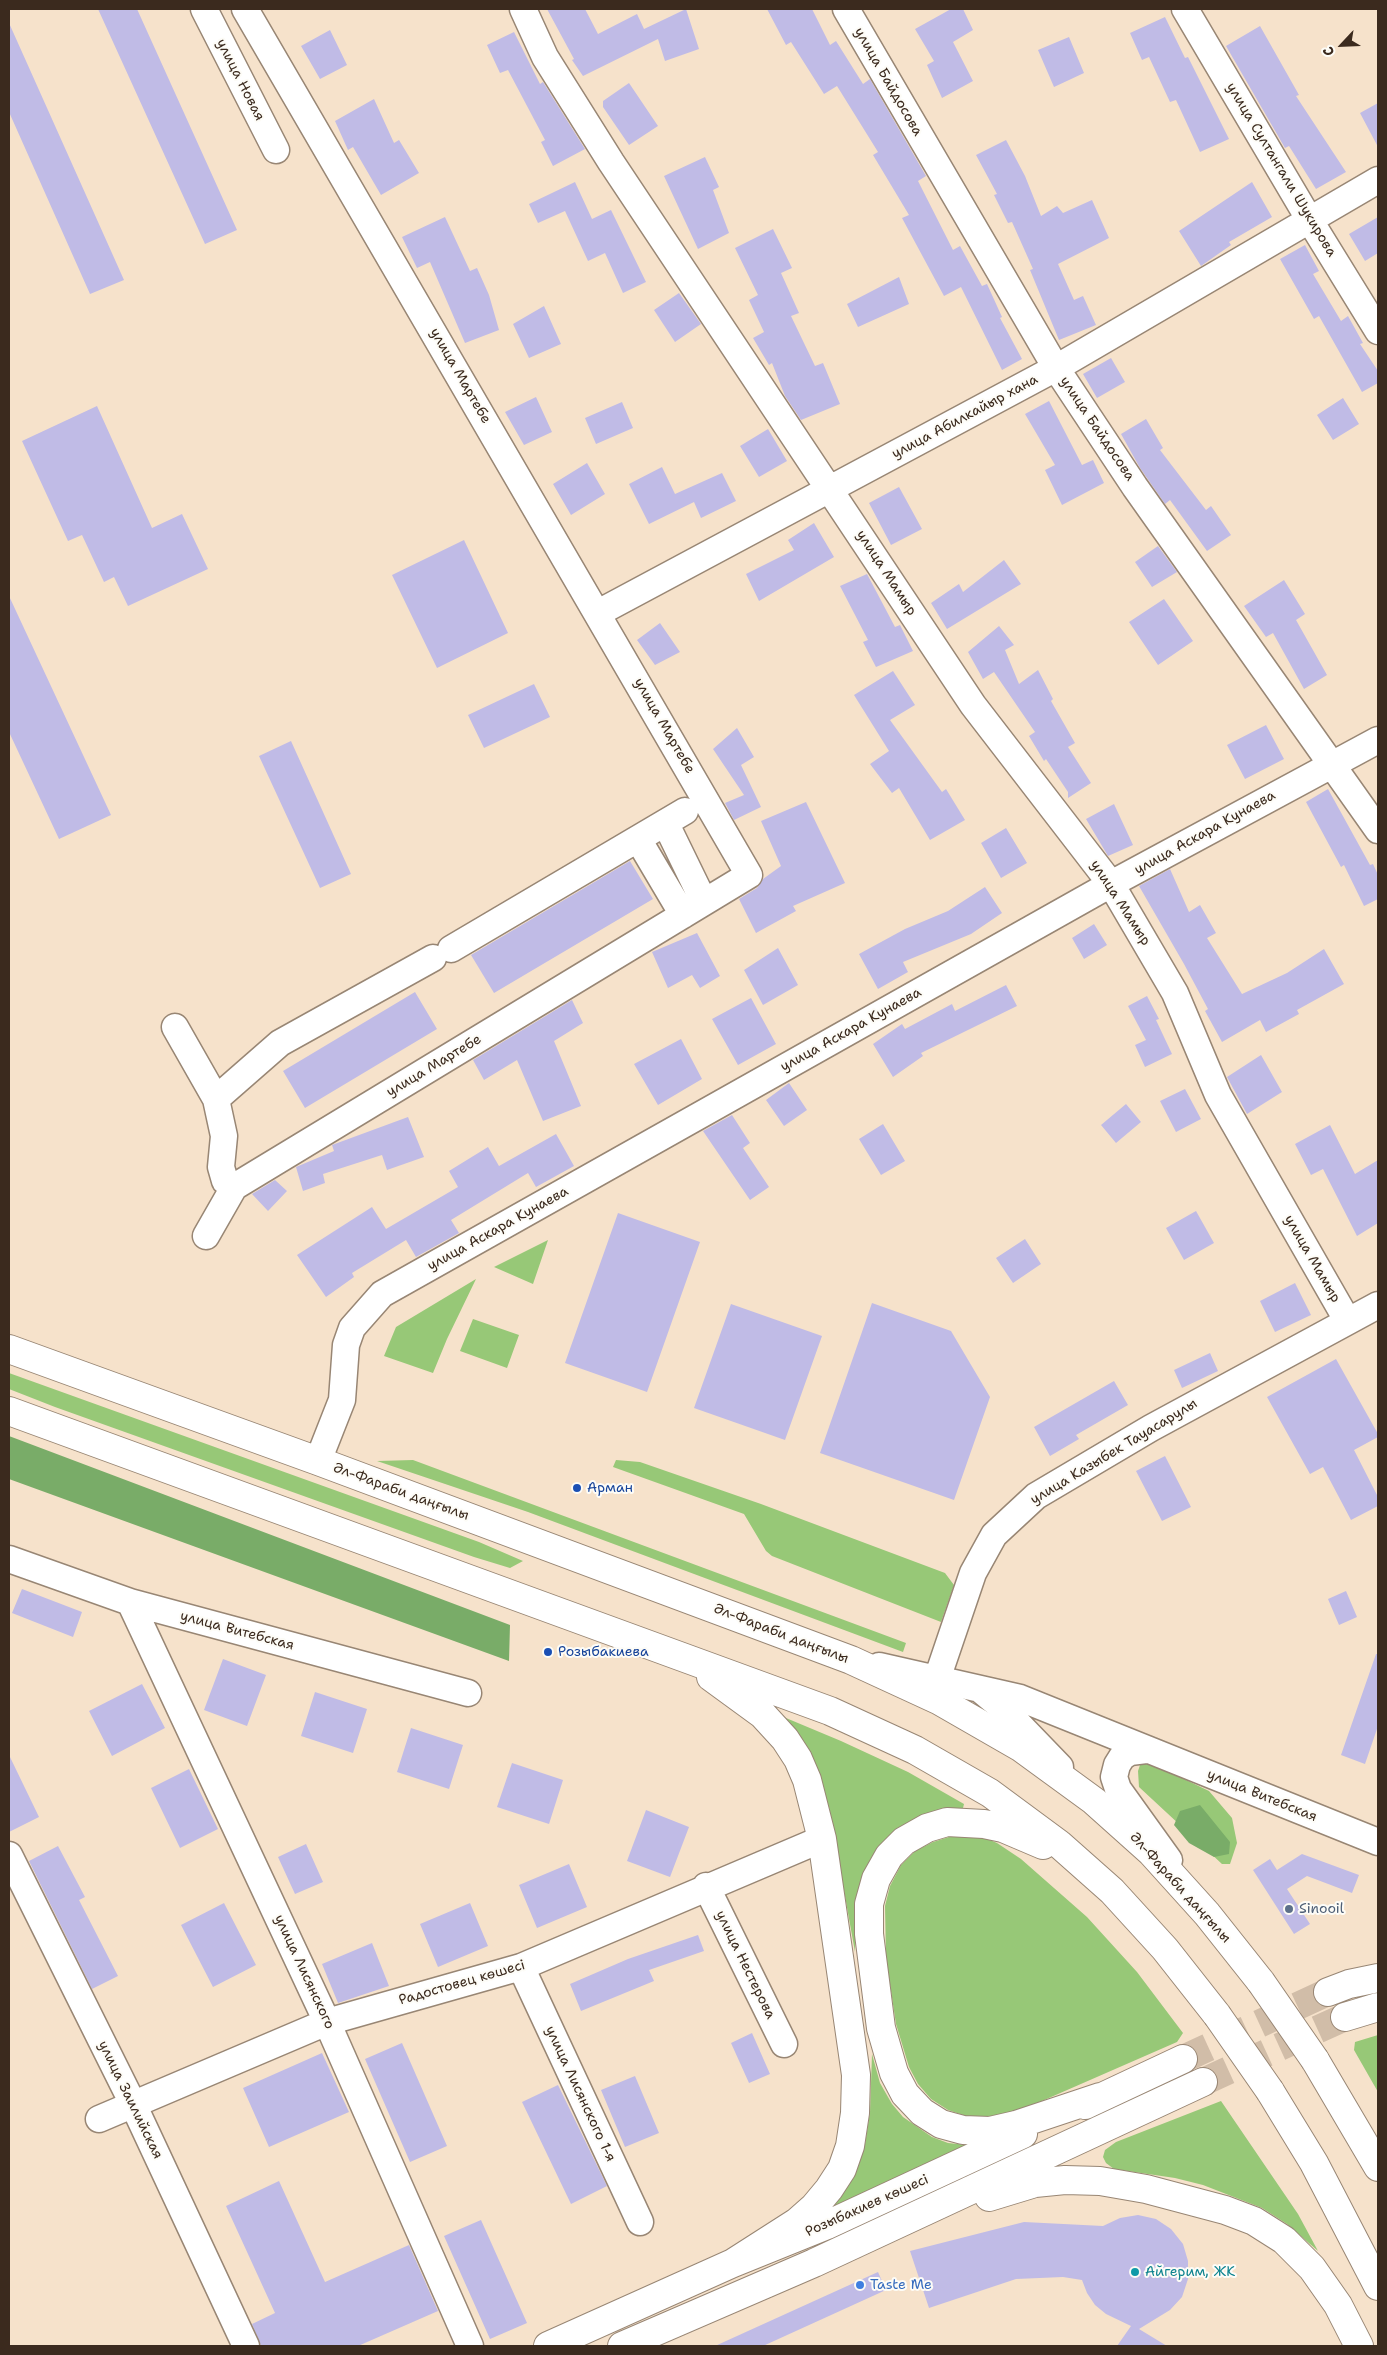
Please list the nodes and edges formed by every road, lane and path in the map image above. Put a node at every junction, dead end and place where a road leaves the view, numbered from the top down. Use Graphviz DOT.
graph roads {
  1 [pos="204,9"];
  2 [pos="245,9"];
  3 [pos="523,9"];
  4 [pos="846,9"];
  5 [pos="1185,9"];
  6 [pos="276,150"];
  7 [pos="1378,180"];
  8 [pos="1309,219"];
  9 [pos="1378,331"];
  10 [pos="1056,368"];
  11 [pos="830,488"];
  12 [pos="598,613"];
  13 [pos="1378,740"];
  14 [pos="1332,764"];
  15 [pos="1378,830"];
  16 [pos="638,839"];
  17 [pos="1111,884"];
  18 [pos="693,909"];
  19 [pos="175,1027"];
  20 [pos="216,1099"];
  21 [pos="234,1187"];
  22 [pos="206,1236"];
  23 [pos="1378,1305"];
  24 [pos="1347,1320"];
  25 [pos="9,1349"];
  26 [pos="12,1412"];
  27 [pos="318,1461"];
  28 [pos="9,1559"];
  29 [pos="130,1602"];
  30 [pos="688,1660"];
  31 [pos="851,1660"];
  32 [pos="941,1670"];
  33 [pos="978,1688"];
  34 [pos="468,1693"];
  35 [pos="1146,1750"];
  36 [pos="1094,1801"];
  37 [pos="822,1839"];
  38 [pos="1378,1842"];
  39 [pos="9,1856"];
  40 [pos="706,1886"];
  41 [pos="1112,1891"];
  42 [pos="1207,1914"];
  43 [pos="521,1967"];
  44 [pos="1378,1978"];
  45 [pos="1328,1992"];
  46 [pos="1378,2007"];
  47 [pos="1345,2017"];
  48 [pos="327,2022"];
  49 [pos="784,2044"];
  50 [pos="1183,2059"];
  51 [pos="1315,2060"];
  52 [pos="1203,2082"];
  53 [pos="1100,2097"];
  54 [pos="133,2104"];
  55 [pos="99,2119"];
  56 [pos="1378,2147"];
  57 [pos="1378,2166"];
  58 [pos="640,2222"];
  59 [pos="733,2263"];
  60 [pos="814,2263"];
  61 [pos="1378,2286"];
  62 [pos="246,2346"];
  63 [pos="470,2346"];
  64 [pos="548,2346"];
  65 [pos="622,2346"];
  66 [pos="1359,2346"];
  1 -- 6 [label="street, улица Новая"];
  2 -- 12 [label="street, улица Мартебе"];
  3 -- 11 [label="street, улица Мамыр"];
  4 -- 10 [label="street, улица Байдосова"];
  5 -- 8 [label="street, улица Султангали Шукирова"];
  7 -- 8 [label="street, улица Абилкайыр хана"];
  8 -- 9 [label="street, улица Султангали Шукирова"];
  8 -- 10 [label="street, улица Абилкайыр хана"];
  10 -- 11 [label="street, улица Абилкайыр хана"];
  10 -- 14 [label="street, улица Байдосова"];
  11 -- 12 [label="street, улица Абилкайыр хана"];
  11 -- 17 [label="street, улица Мамыр"];
  12 -- 18 [label="street, улица Мартебе"];
  13 -- 14 [label="street, улица Аскара Кунаева"];
  14 -- 15 [label="street, улица Байдосова"];
  14 -- 17 [label="street, улица Аскара Кунаева"];
  16 -- 18 [label="street"];
  16 -- 18 [label="street"];
  16 -- 20 [label="street"];
  17 -- 24 [label="street, улица Мамыр"];
  17 -- 27 [label="street, улица Аскара Кунаева"];
  18 -- 21 [label="street, улица Мартебе"];
  19 -- 20 [label="street"];
  20 -- 21 [label="street"];
  21 -- 22 [label="street, улица Мартебе"];
  23 -- 24 [label="street, улица Казыбек Тауасарулы"];
  24 -- 32 [label="street, улица Казыбек Тауасарулы"];
  25 -- 27 [label="main road, Әл-Фараби даңғылы"];
  26 -- 30 [label="main road"];
  27 -- 31 [label="main road, Әл-Фараби даңғылы"];
  28 -- 29 [label="street, улица Витебская"];
  29 -- 34 [label="street, улица Витебская"];
  29 -- 48 [label="street, улица Лисянского"];
  30 -- 37 [label="main road"];
  30 -- 41 [label="main road"];
  31 -- 32 [label="street, улица Витебская"];
  31 -- 36 [label="main road, Әл-Фараби даңғылы"];
  32 -- 33 [label="street, улица Витебская"];
  33 -- 35 [label="street, улица Витебская"];
  33 -- 36 [label="street"];
  35 -- 38 [label="street, улица Витебская"];
  35 -- 42 [label="street"];
  36 -- 42 [label="main road, Әл-Фараби даңғылы"];
  37 -- 40 [label="street, Радостовец көшесі"];
  37 -- 59 [label="main road"];
  39 -- 54 [label="street, улица Заилийская"];
  40 -- 43 [label="street, Радостовец көшесі"];
  40 -- 49 [label="street, улица Нестерова"];
  41 -- 53 [label="main road"];
  41 -- 61 [label="main road, bridge"];
  42 -- 51 [label="main road, Әл-Фараби даңғылы, bridge"];
  43 -- 48 [label="street, Радостовец көшесі"];
  43 -- 58 [label="street, улица Лисянского 1-я"];
  44 -- 45 [label="main road"];
  46 -- 47 [label="main road"];
  48 -- 54 [label="street, Радостовец көшесі"];
  48 -- 63 [label="street, улица Лисянского"];
  50 -- 53 [label="main road, Розыбакиев көшесі"];
  51 -- 56 [label="main road"];
  51 -- 57 [label="main road, Әл-Фараби даңғылы"];
  52 -- 60 [label="main road, Розыбакиев көшесі"];
  53 -- 59 [label="main road, Розыбакиев көшесі"];
  54 -- 55 [label="street, Радостовец көшесі"];
  54 -- 62 [label="street, улица Заилийская"];
  59 -- 64 [label="main road, Розыбакиев көшесі"];
  60 -- 65 [label="main road"];
  60 -- 66 [label="main road"];
}
